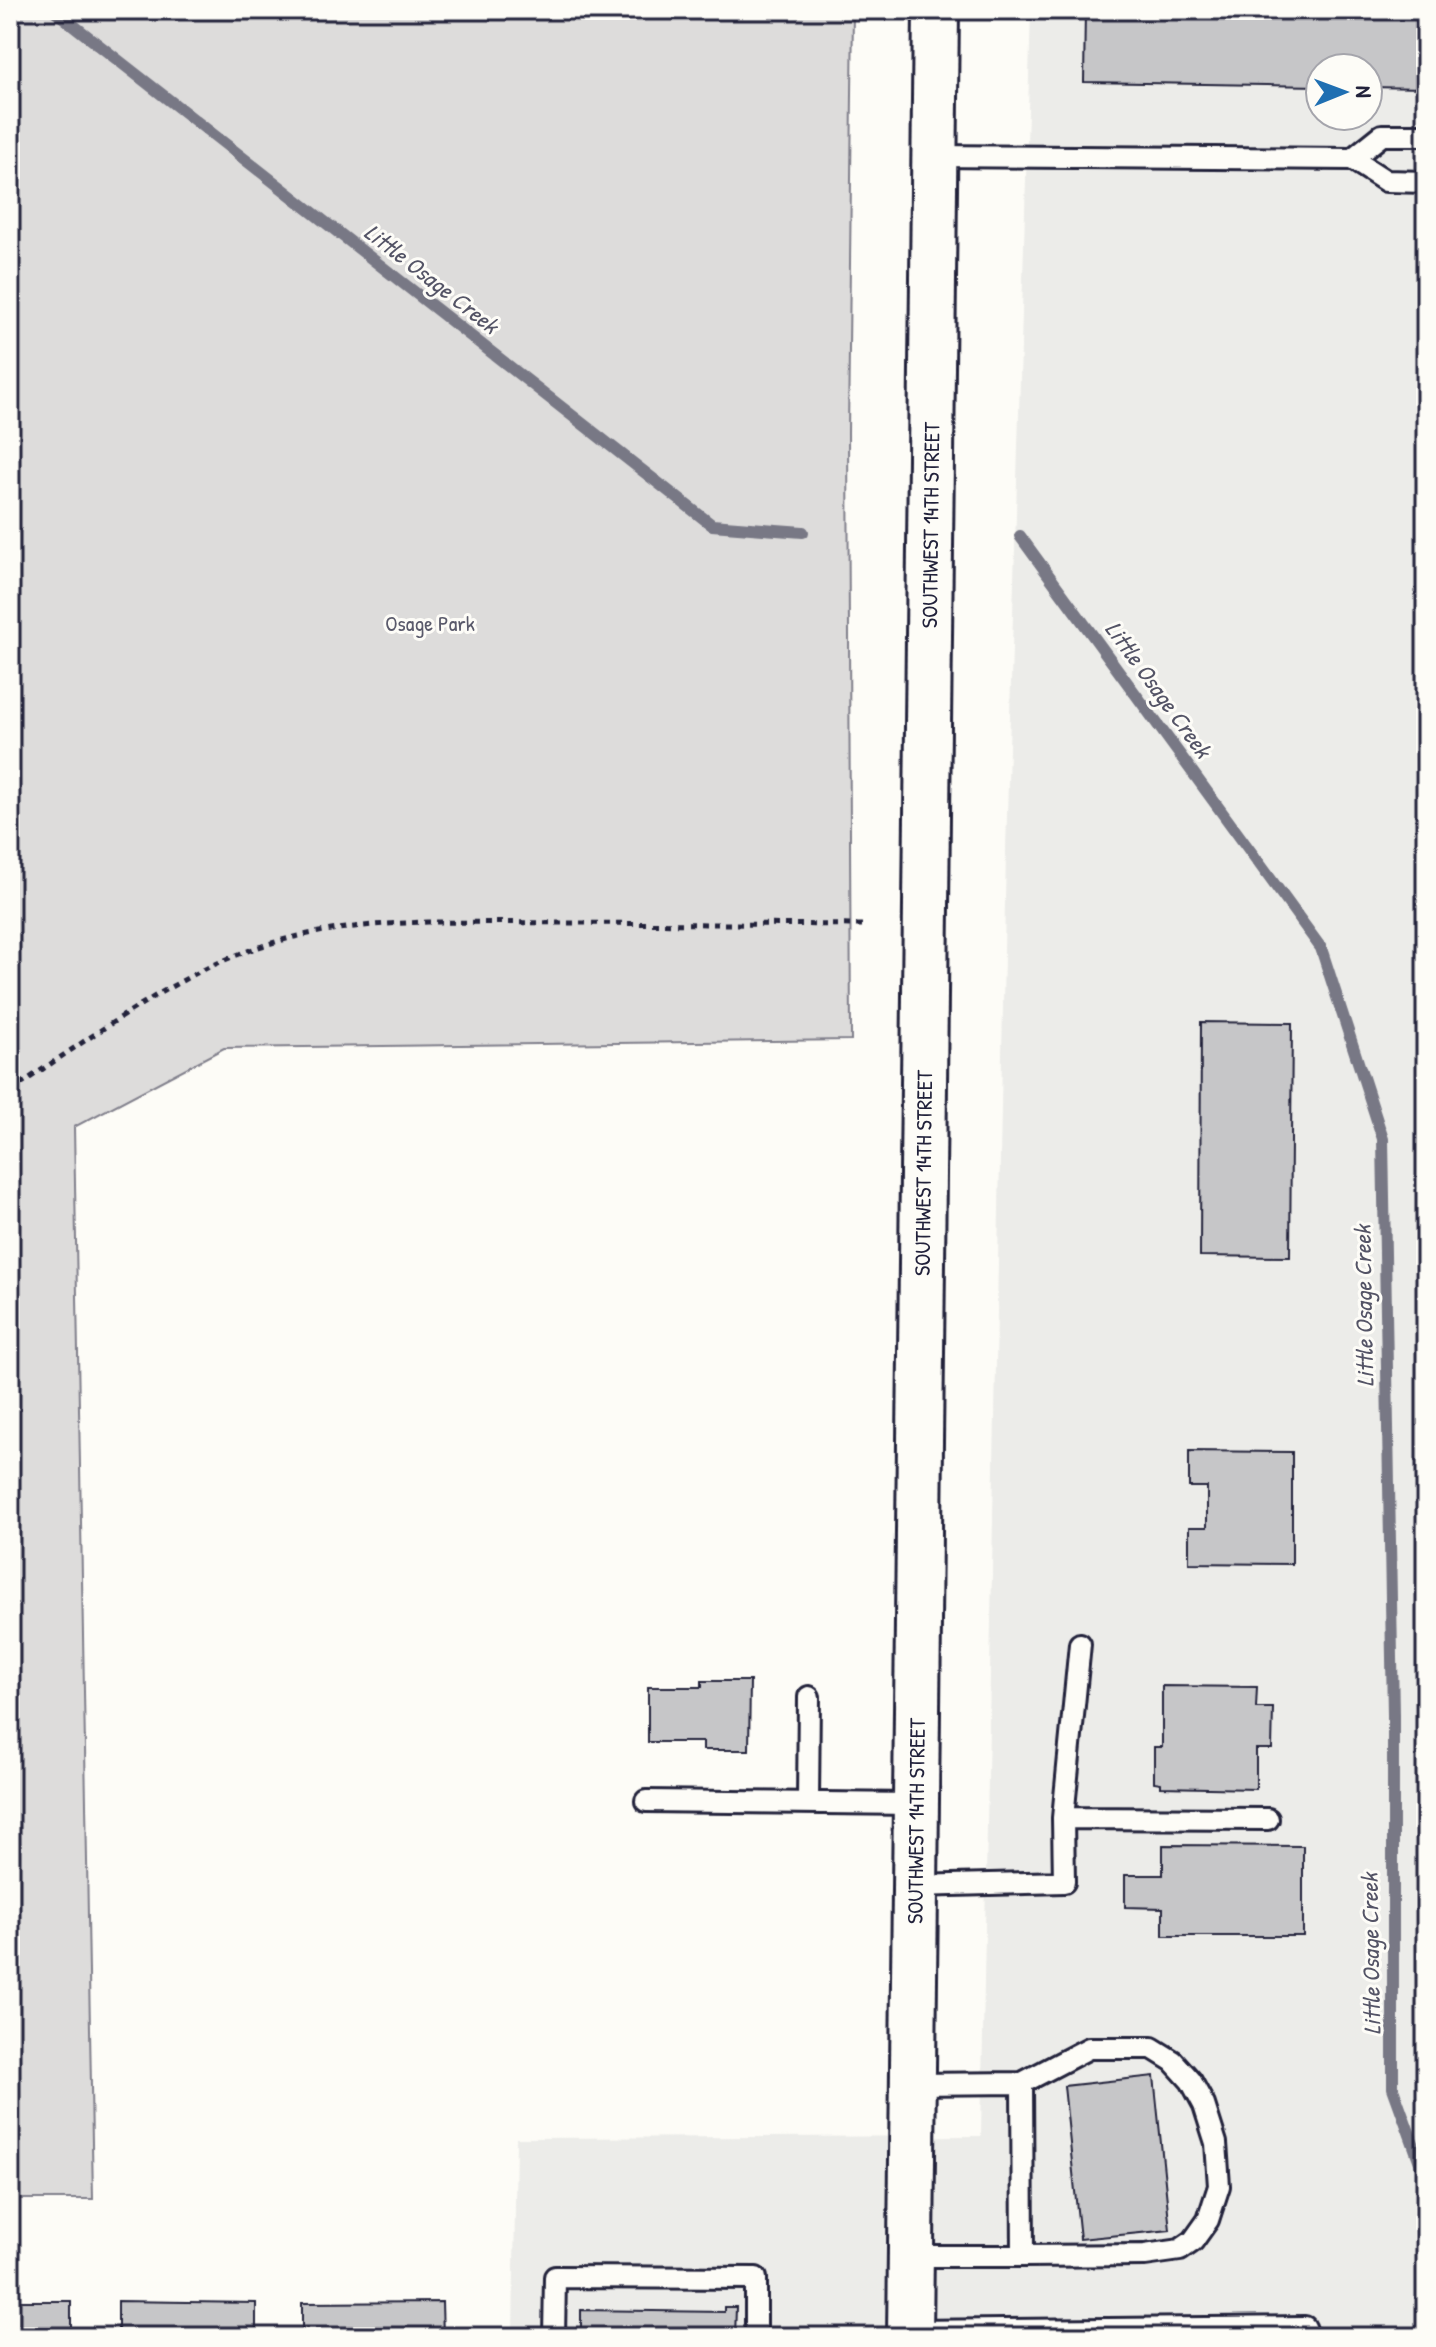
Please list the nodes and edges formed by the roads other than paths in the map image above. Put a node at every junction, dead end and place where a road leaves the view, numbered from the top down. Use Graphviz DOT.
graph roads {
  1 [pos="936,10"];
  2 [pos="1426,135"];
  3 [pos="934,156"];
  4 [pos="1352,159"];
  5 [pos="1426,182"];
  6 [pos="1080,1644"];
  7 [pos="809,1697"];
  8 [pos="646,1801"];
  9 [pos="808,1802"];
  10 [pos="915,1804"];
  11 [pos="1063,1818"];
  12 [pos="1268,1819"];
  13 [pos="915,1886"];
  14 [pos="1022,2083"];
  15 [pos="912,2084"];
  16 [pos="910,2256"];
  17 [pos="1023,2256"];
  18 [pos="1064,2333"];
  19 [pos="910,2334"];
  20 [pos="554,2337"];
  21 [pos="756,2337"];
  22 [pos="1308,2337"];
  1 -- 3 [label="main road, SOUTHWEST 14TH STREET"];
  2 -- 4 [label="lane"];
  3 -- 4 [label="lane"];
  3 -- 10 [label="main road, SOUTHWEST 14TH STREET"];
  4 -- 5 [label="lane"];
  6 -- 11 [label="lane"];
  7 -- 9 [label="lane"];
  8 -- 9 [label="lane"];
  9 -- 10 [label="lane"];
  10 -- 13 [label="main road, SOUTHWEST 14TH STREET"];
  11 -- 12 [label="lane"];
  11 -- 13 [label="lane"];
  13 -- 15 [label="main road, SOUTHWEST 14TH STREET"];
  14 -- 15 [label="lane"];
  14 -- 17 [label="lane"];
  14 -- 17 [label="lane"];
  15 -- 16 [label="main road, SOUTHWEST 14TH STREET"];
  16 -- 17 [label="lane"];
  16 -- 19 [label="main road, SOUTHWEST 14TH STREET"];
  18 -- 19 [label="lane"];
  18 -- 22 [label="lane"];
  20 -- 21 [label="lane"];
}
